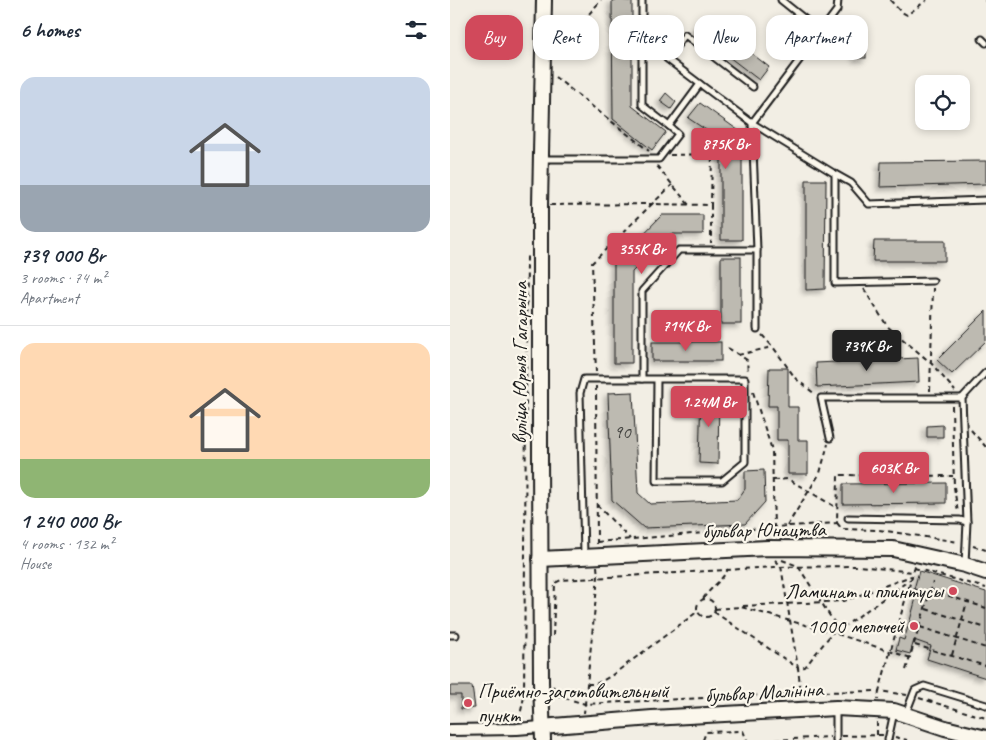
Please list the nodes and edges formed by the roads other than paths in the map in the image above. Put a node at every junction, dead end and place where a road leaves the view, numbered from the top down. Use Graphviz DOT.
graph roads {
  1 [pos="544,0"];
  2 [pos="642,0"];
  3 [pos="781,0"];
  4 [pos="838,0"];
  5 [pos="800,15"];
  6 [pos="833,15"];
  7 [pos="800,60"];
  8 [pos="700,84"];
  9 [pos="753,88"];
  10 [pos="752,123"];
  11 [pos="669,126"];
  12 [pos="542,159"];
  13 [pos="835,174"];
  14 [pos="986,200"];
  15 [pos="757,250"];
  16 [pos="933,282"];
  17 [pos="757,330"];
  18 [pos="986,372"];
  19 [pos="642,379"];
  20 [pos="657,379"];
  21 [pos="962,398"];
  22 [pos="830,438"];
  23 [pos="848,518"];
  24 [pos="967,522"];
  25 [pos="591,557"];
  26 [pos="540,559"];
  27 [pos="965,565"];
  28 [pos="986,572"];
  29 [pos="986,705"];
  30 [pos="836,708"];
  31 [pos="900,713"];
  32 [pos="450,730"];
  33 [pos="542,733"];
  34 [pos="985,739"];
  35 [pos="836,740"];
  36 [pos="888,740"];
  1 -- 12 [label="main road, вуліца Юрыя Гагарына"];
  2 -- 11 [label="lane"];
  3 -- 5 [label="lane"];
  4 -- 6 [label="lane"];
  7 -- 10 [label="lane"];
  8 -- 9 [label="lane"];
  8 -- 10 [label="lane"];
  8 -- 11 [label="lane"];
  10 -- 13 [label="lane"];
  10 -- 15 [label="lane"];
  11 -- 12 [label="lane"];
  12 -- 26 [label="main road, вуліца Юрыя Гагарына"];
  13 -- 14 [label="lane"];
  13 -- 16 [label="lane"];
  15 -- 17 [label="lane"];
  15 -- 19 [label="lane"];
  18 -- 21 [label="lane"];
  19 -- 20 [label="lane"];
  19 -- 25 [label="lane"];
  20 -- 20 [label="lane"];
  21 -- 22 [label="lane"];
  21 -- 24 [label="lane"];
  23 -- 24 [label="lane"];
  24 -- 27 [label="lane"];
  25 -- 26 [label="main road, бульвар Юнацтва"];
  25 -- 27 [label="main road, бульвар Юнацтва"];
  26 -- 33 [label="main road, вуліца Юрыя Гагарына"];
  27 -- 28 [label="main road, бульвар Юнацтва"];
  29 -- 31 [label="lane"];
  30 -- 31 [label="main road, бульвар Малініна"];
  30 -- 33 [label="main road, бульвар Малініна"];
  30 -- 35 [label="lane"];
  31 -- 34 [label="main road, бульвар Малініна"];
  31 -- 36 [label="lane"];
  32 -- 33 [label="street"];
}
